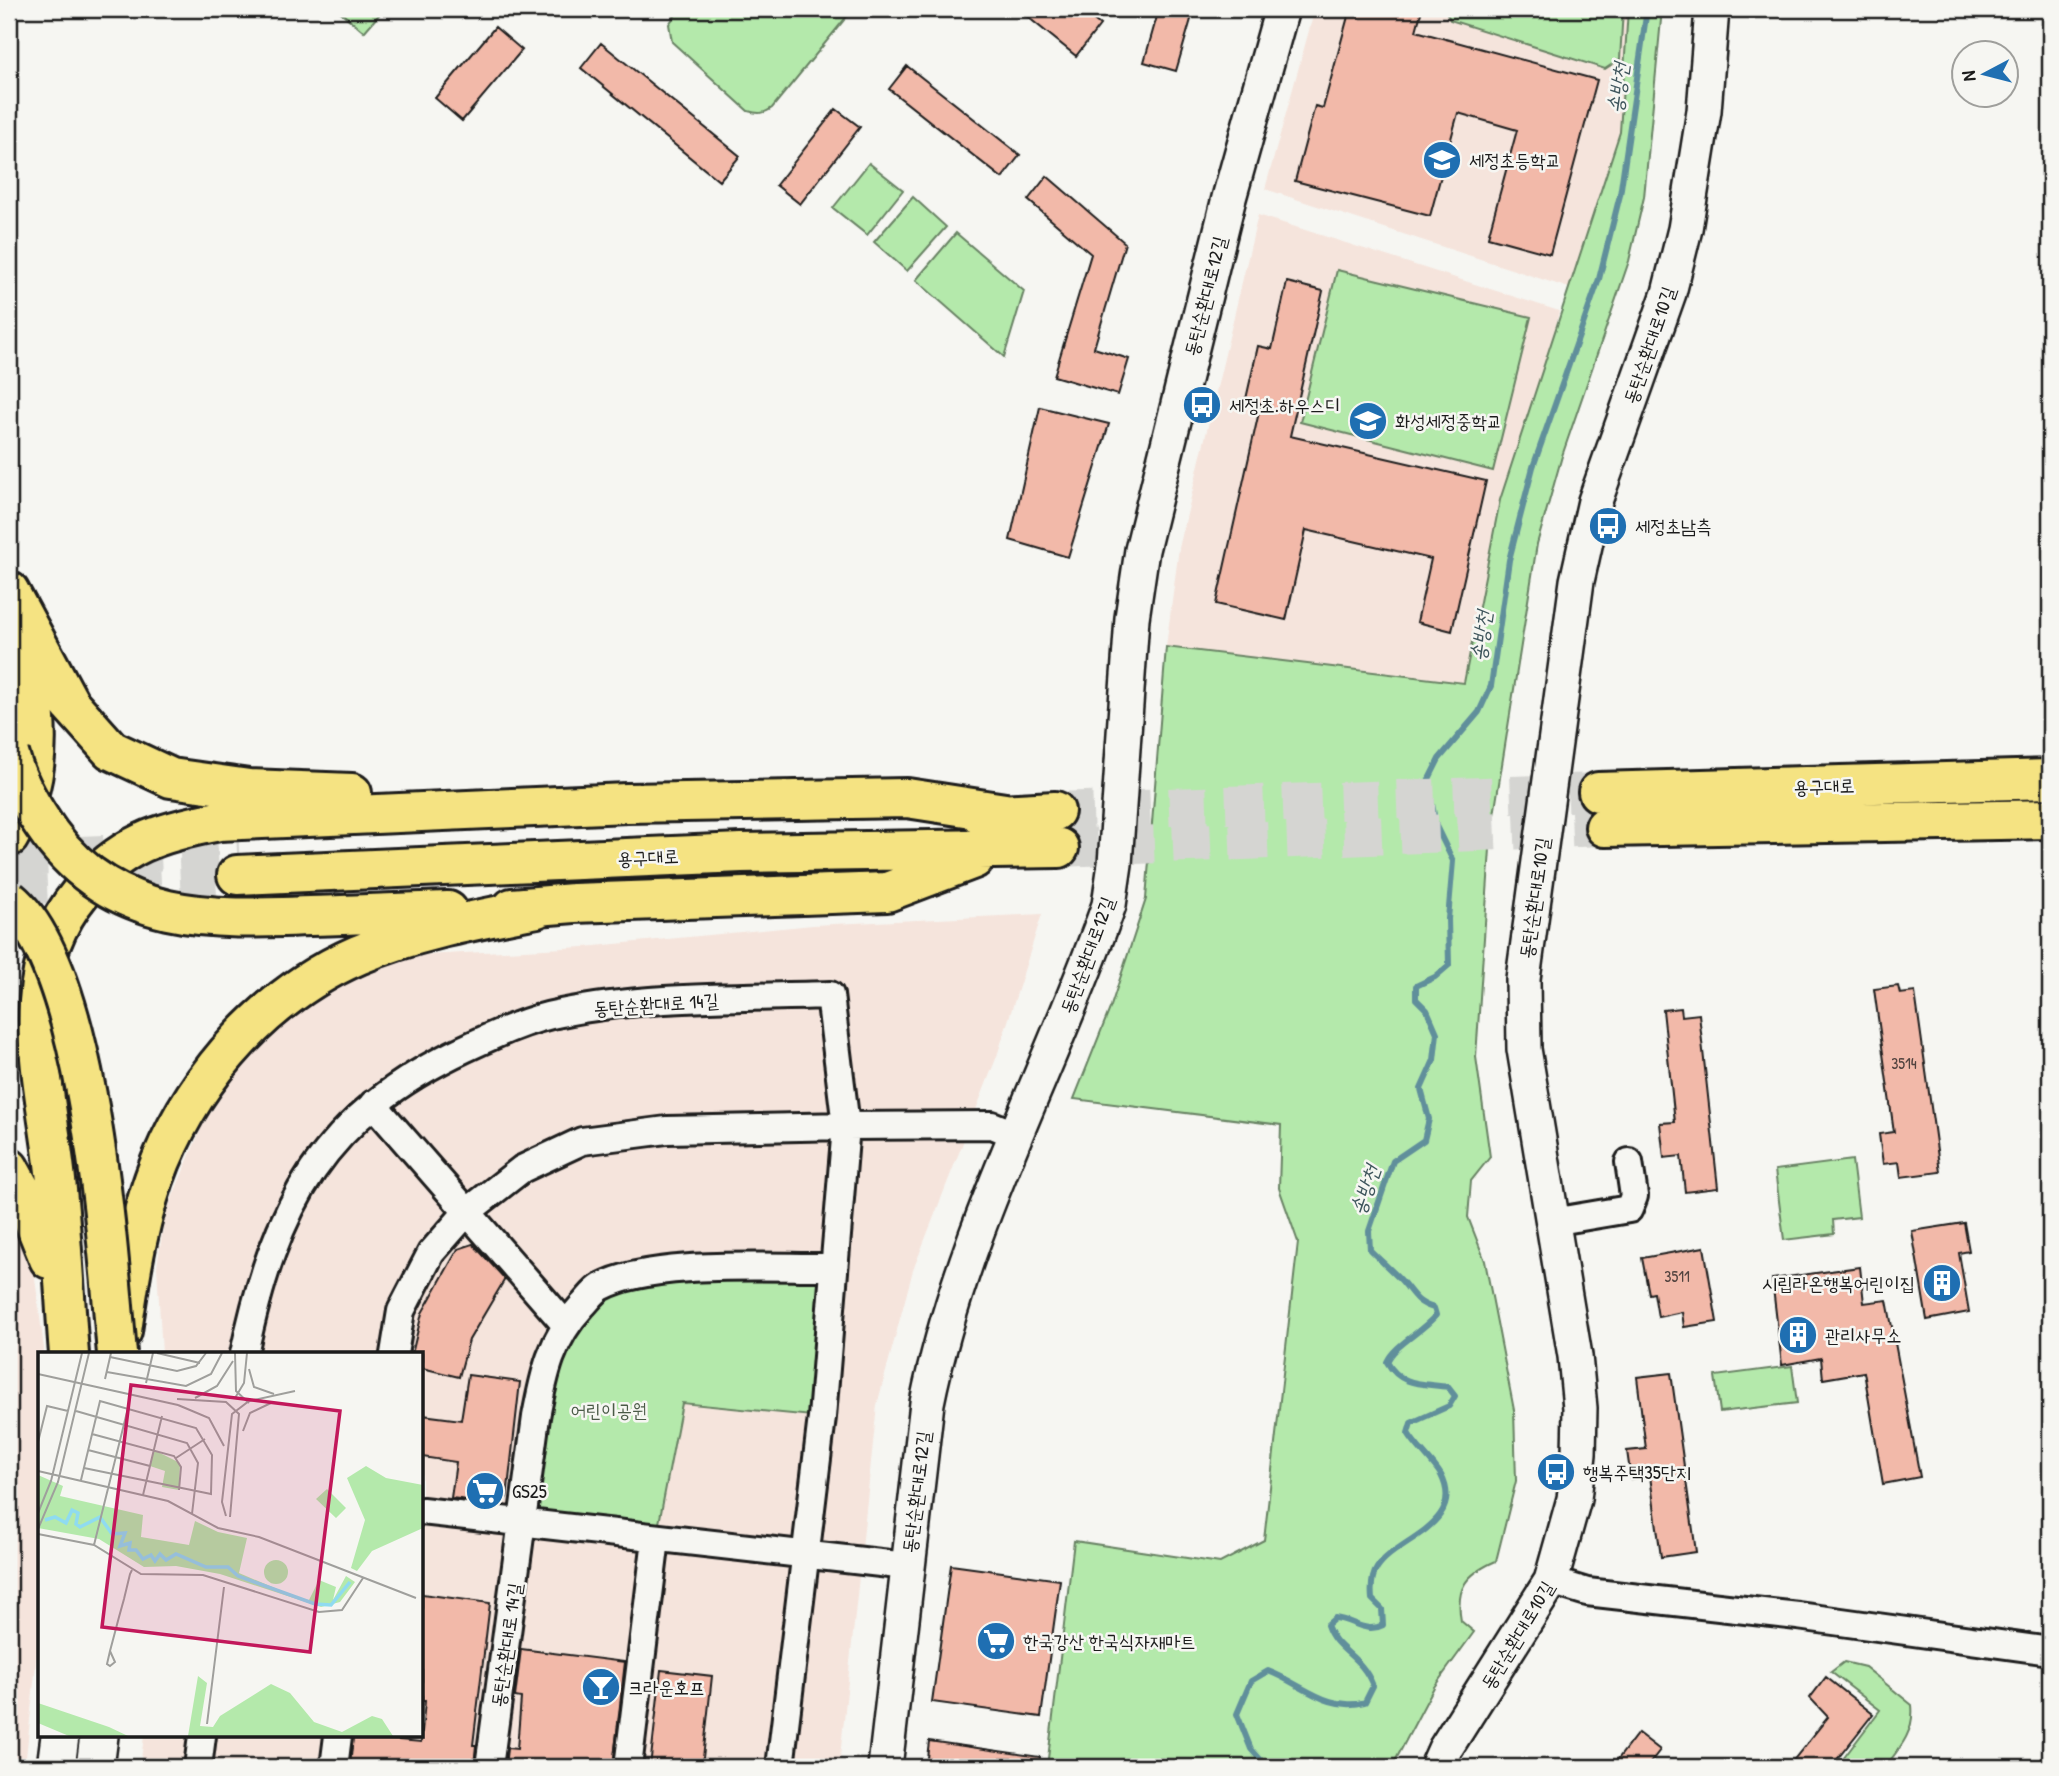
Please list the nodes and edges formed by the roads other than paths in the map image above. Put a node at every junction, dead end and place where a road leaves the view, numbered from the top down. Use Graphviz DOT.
graph roads {
  1 [pos="1282,9"];
  2 [pos="1712,9"];
  3 [pos="9,591"];
  4 [pos="9,624"];
  5 [pos="9,754"];
  6 [pos="2050,779"];
  7 [pos="627,803"];
  8 [pos="2050,819"];
  9 [pos="1057,829"];
  10 [pos="1002,831"];
  11 [pos="9,837"];
  12 [pos="238,862"];
  13 [pos="9,900"];
  14 [pos="537,908"];
  15 [pos="373,1104"];
  16 [pos="845,1126"];
  17 [pos="1017,1135"];
  18 [pos="1629,1162"];
  19 [pos="9,1168"];
  20 [pos="467,1212"];
  21 [pos="1552,1222"];
  22 [pos="834,1268"];
  23 [pos="565,1324"];
  24 [pos="68,1352"];
  25 [pos="68,1352"];
  26 [pos="118,1352"];
  27 [pos="118,1352"];
  28 [pos="244,1352"];
  29 [pos="394,1352"];
  30 [pos="424,1511"];
  31 [pos="522,1522"];
  32 [pos="656,1539"];
  33 [pos="805,1556"];
  34 [pos="907,1566"];
  35 [pos="1551,1581"];
  36 [pos="2050,1651"];
  37 [pos="60,1738"];
  38 [pos="99,1738"];
  39 [pos="202,1738"];
  40 [pos="338,1738"];
  41 [pos="56,1767"];
  42 [pos="95,1767"];
  43 [pos="198,1767"];
  44 [pos="334,1767"];
  45 [pos="489,1767"];
  46 [pos="628,1767"];
  47 [pos="780,1767"];
  48 [pos="885,1767"];
  49 [pos="1437,1767"];
  1 -- 17 [label="street, 동탄순환대로12길"];
  2 -- 21 [label="street, 동탄순환대로10길"];
  3 -- 7 [label="highway"];
  4 -- 11 [label="highway"];
  5 -- 14 [label="highway, bridge"];
  6 -- 8 [label="highway, 용구대로"];
  7 -- 10 [label="highway"];
  7 -- 24 [label="highway"];
  9 -- 10 [label="highway, 용구대로"];
  10 -- 12 [label="highway, 용구대로"];
  10 -- 14 [label="highway"];
  13 -- 27 [label="highway, bridge"];
  14 -- 26 [label="highway"];
  15 -- 16 [label="street, 동탄순환대로 14길"];
  15 -- 20 [label="street"];
  15 -- 28 [label="street, 동탄순환대로 14길"];
  16 -- 17 [label="street"];
  16 -- 20 [label="street"];
  16 -- 22 [label="street, 동탄순환대로 14길"];
  17 -- 34 [label="street, 동탄순환대로12길"];
  18 -- 21 [label="street"];
  19 -- 25 [label="highway"];
  20 -- 23 [label="street"];
  20 -- 29 [label="street"];
  21 -- 35 [label="street, 동탄순환대로10길"];
  22 -- 23 [label="street, 동탄순환대로 14길"];
  22 -- 33 [label="street, 동탄순환대로 14길"];
  23 -- 31 [label="street, 동탄순환대로 14길"];
  30 -- 31 [label="street"];
  31 -- 32 [label="street"];
  31 -- 45 [label="street, 동탄순환대로 14길"];
  32 -- 33 [label="street"];
  32 -- 46 [label="street"];
  33 -- 34 [label="street"];
  33 -- 47 [label="street, 동탄순환대로 14길"];
  34 -- 48 [label="street, 동탄순환대로12길"];
  35 -- 36 [label="street"];
  35 -- 49 [label="street, 동탄순환대로10길"];
  37 -- 41 [label="main road"];
  38 -- 42 [label="main road"];
  39 -- 43 [label="street"];
  40 -- 44 [label="street"];
}
